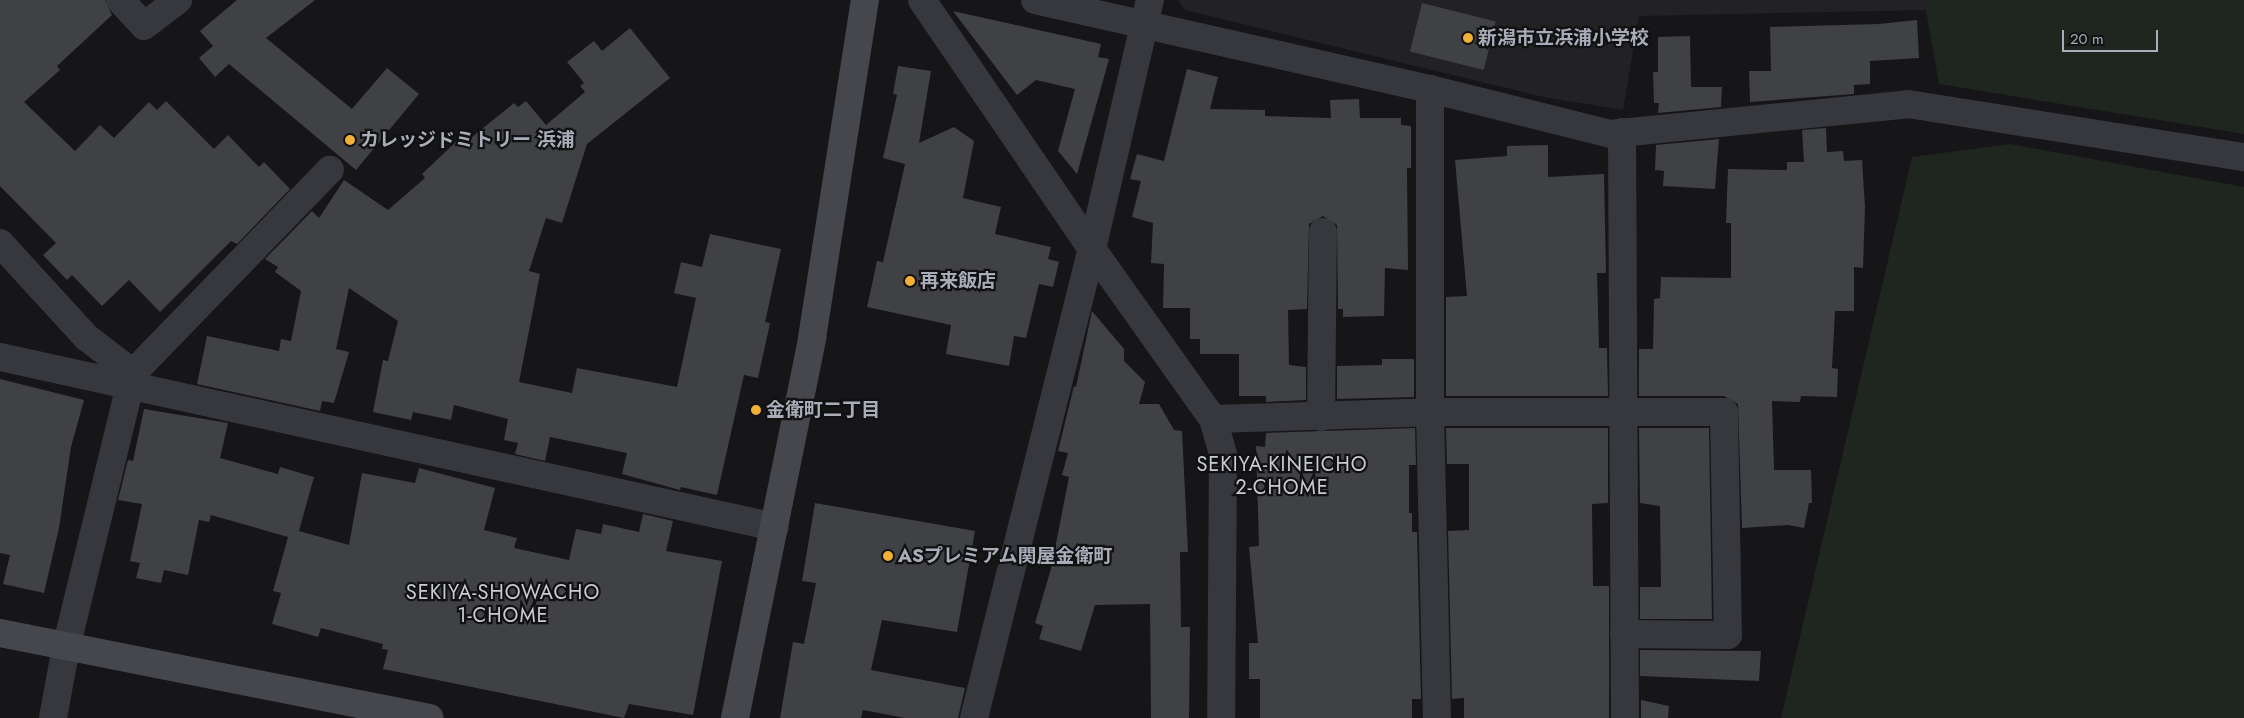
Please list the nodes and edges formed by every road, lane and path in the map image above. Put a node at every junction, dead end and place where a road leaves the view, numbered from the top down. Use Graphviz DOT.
graph roads {
  1 [pos="120,0"];
  2 [pos="178,0"];
  3 [pos="865,0"];
  4 [pos="1035,0"];
  5 [pos="1150,0"];
  6 [pos="926,2"];
  7 [pos="1144,27"];
  8 [pos="1430,89"];
  9 [pos="1622,132"];
  10 [pos="2244,157"];
  11 [pos="330,170"];
  12 [pos="1323,232"];
  13 [pos="0,243"];
  14 [pos="1092,249"];
  15 [pos="0,357"];
  16 [pos="131,378"];
  17 [pos="1624,410"];
  18 [pos="1430,412"];
  19 [pos="1321,417"];
  20 [pos="1213,418"];
  21 [pos="775,527"];
  22 [pos="0,633"];
  23 [pos="1624,634"];
  24 [pos="66,647"];
  25 [pos="53,718"];
  26 [pos="430,718"];
  27 [pos="735,718"];
  28 [pos="974,718"];
  29 [pos="1221,718"];
  30 [pos="1437,718"];
  31 [pos="1625,718"];
  1 -- 2 [label="street"];
  3 -- 21 [label="street"];
  4 -- 7 [label="street"];
  5 -- 7 [label="street"];
  6 -- 14 [label="street"];
  7 -- 8 [label="street"];
  7 -- 14 [label="street"];
  8 -- 9 [label="street"];
  8 -- 18 [label="street"];
  9 -- 10 [label="street"];
  9 -- 17 [label="street"];
  11 -- 16 [label="street"];
  12 -- 19 [label="street"];
  13 -- 16 [label="street"];
  14 -- 20 [label="street"];
  14 -- 28 [label="street"];
  15 -- 16 [label="street"];
  16 -- 21 [label="street"];
  16 -- 24 [label="street"];
  17 -- 18 [label="street"];
  17 -- 23 [label="street"];
  17 -- 23 [label="street"];
  18 -- 19 [label="street"];
  18 -- 30 [label="street"];
  19 -- 20 [label="street"];
  20 -- 29 [label="street"];
  21 -- 27 [label="street"];
  22 -- 24 [label="street"];
  23 -- 31 [label="street"];
  24 -- 25 [label="street"];
  24 -- 26 [label="street"];
}
